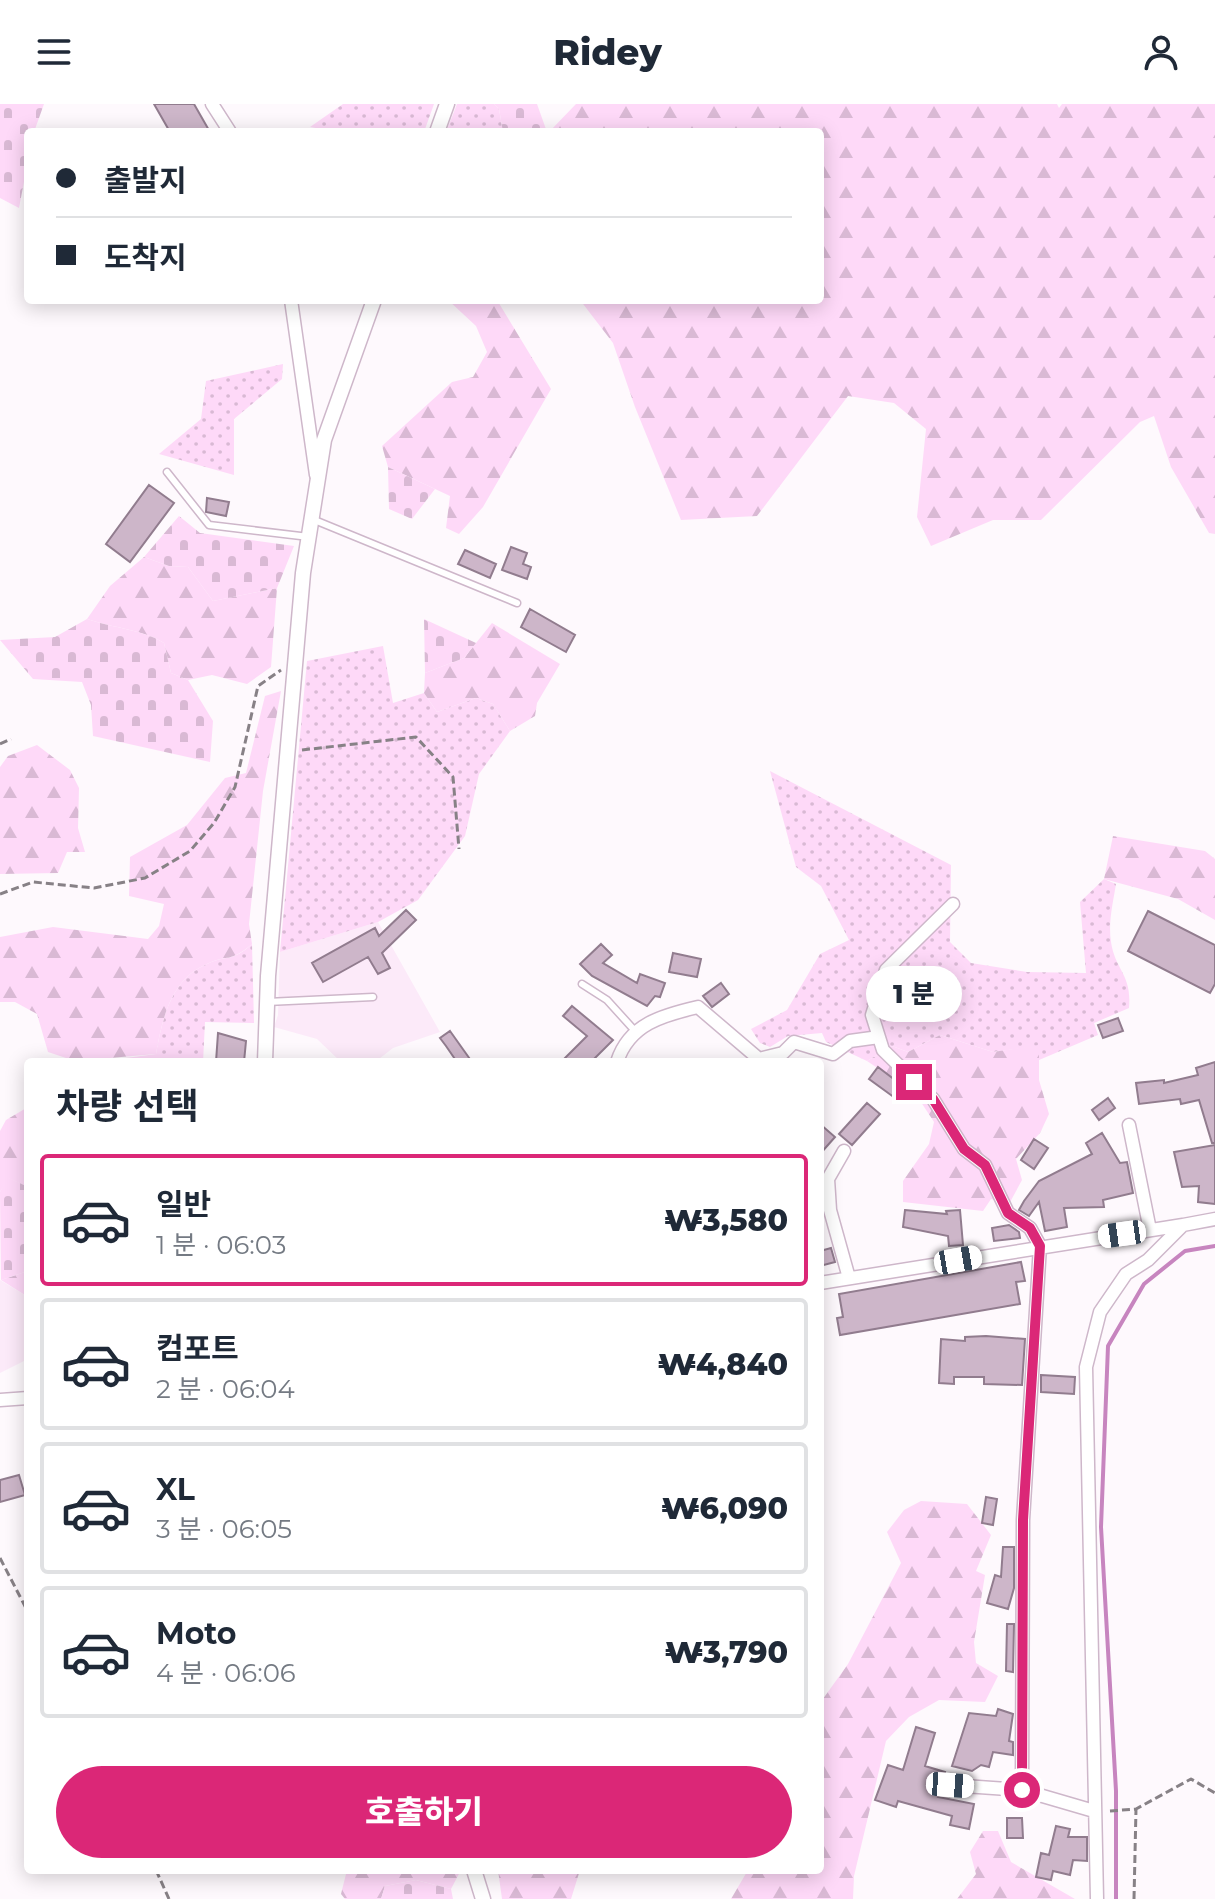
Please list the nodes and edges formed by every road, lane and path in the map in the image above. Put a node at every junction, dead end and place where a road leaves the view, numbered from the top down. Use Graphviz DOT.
graph roads {
  1 [pos="212,104"];
  2 [pos="447,104"];
  3 [pos="227,128"];
  4 [pos="438,128"];
  5 [pos="292,304"];
  6 [pos="372,304"];
  7 [pos="167,472"];
  8 [pos="317,482"];
  9 [pos="312,519"];
  10 [pos="309,537"];
  11 [pos="517,603"];
  12 [pos="294,661"];
  13 [pos="11,739"];
  14 [pos="0,744"];
  15 [pos="287,752"];
  16 [pos="459,849"];
  17 [pos="0,894"];
  18 [pos="953,904"];
  19 [pos="582,984"];
  20 [pos="373,997"];
  21 [pos="267,1002"];
  22 [pos="636,1032"];
  23 [pos="879,1037"];
  24 [pos="265,1058"];
  25 [pos="618,1058"];
  26 [pos="758,1058"];
  27 [pos="763,1058"];
  28 [pos="1129,1125"];
  29 [pos="844,1151"];
  30 [pos="1215,1219"];
  31 [pos="1183,1225"];
  32 [pos="1150,1230"];
  33 [pos="1040,1246"];
  34 [pos="849,1278"];
  35 [pos="824,1282"];
  36 [pos="24,1398"];
  37 [pos="0,1400"];
  38 [pos="0,1558"];
  39 [pos="24,1604"];
  40 [pos="950,1785"];
  41 [pos="1022,1790"];
  42 [pos="1215,1793"];
  43 [pos="1136,1809"];
  44 [pos="1094,1811"];
  45 [pos="1112,1811"];
  46 [pos="158,1874"];
  47 [pos="475,1874"];
  48 [pos="169,1899"];
  49 [pos="483,1899"];
  50 [pos="1097,1899"];
  51 [pos="1134,1899"];
  1 -- 3 [label="street"];
  2 -- 4 [label="street"];
  5 -- 8 [label="street"];
  6 -- 8 [label="street"];
  7 -- 10 [label="lane"];
  8 -- 9 [label="street"];
  9 -- 10 [label="street"];
  9 -- 11 [label="lane"];
  10 -- 12 [label="street"];
  12 -- 15 [label="street"];
  12 -- 17 [label="path"];
  13 -- 14 [label="path"];
  15 -- 16 [label="path"];
  15 -- 21 [label="street"];
  18 -- 23 [label="street"];
  19 -- 22 [label="lane"];
  20 -- 21 [label="lane"];
  21 -- 24 [label="street"];
  22 -- 25 [label="street"];
  22 -- 26 [label="street"];
  23 -- 27 [label="street"];
  23 -- 33 [label="street"];
  28 -- 32 [label="street"];
  29 -- 34 [label="street"];
  30 -- 31 [label="street"];
  31 -- 32 [label="street"];
  31 -- 44 [label="street"];
  32 -- 33 [label="street"];
  33 -- 34 [label="street"];
  33 -- 41 [label="street"];
  34 -- 35 [label="street"];
  36 -- 37 [label="street"];
  38 -- 39 [label="path"];
  40 -- 41 [label="street"];
  41 -- 44 [label="street"];
  42 -- 43 [label="path"];
  43 -- 45 [label="path"];
  43 -- 51 [label="path"];
  44 -- 50 [label="street"];
  46 -- 48 [label="path"];
  47 -- 49 [label="street"];
}
